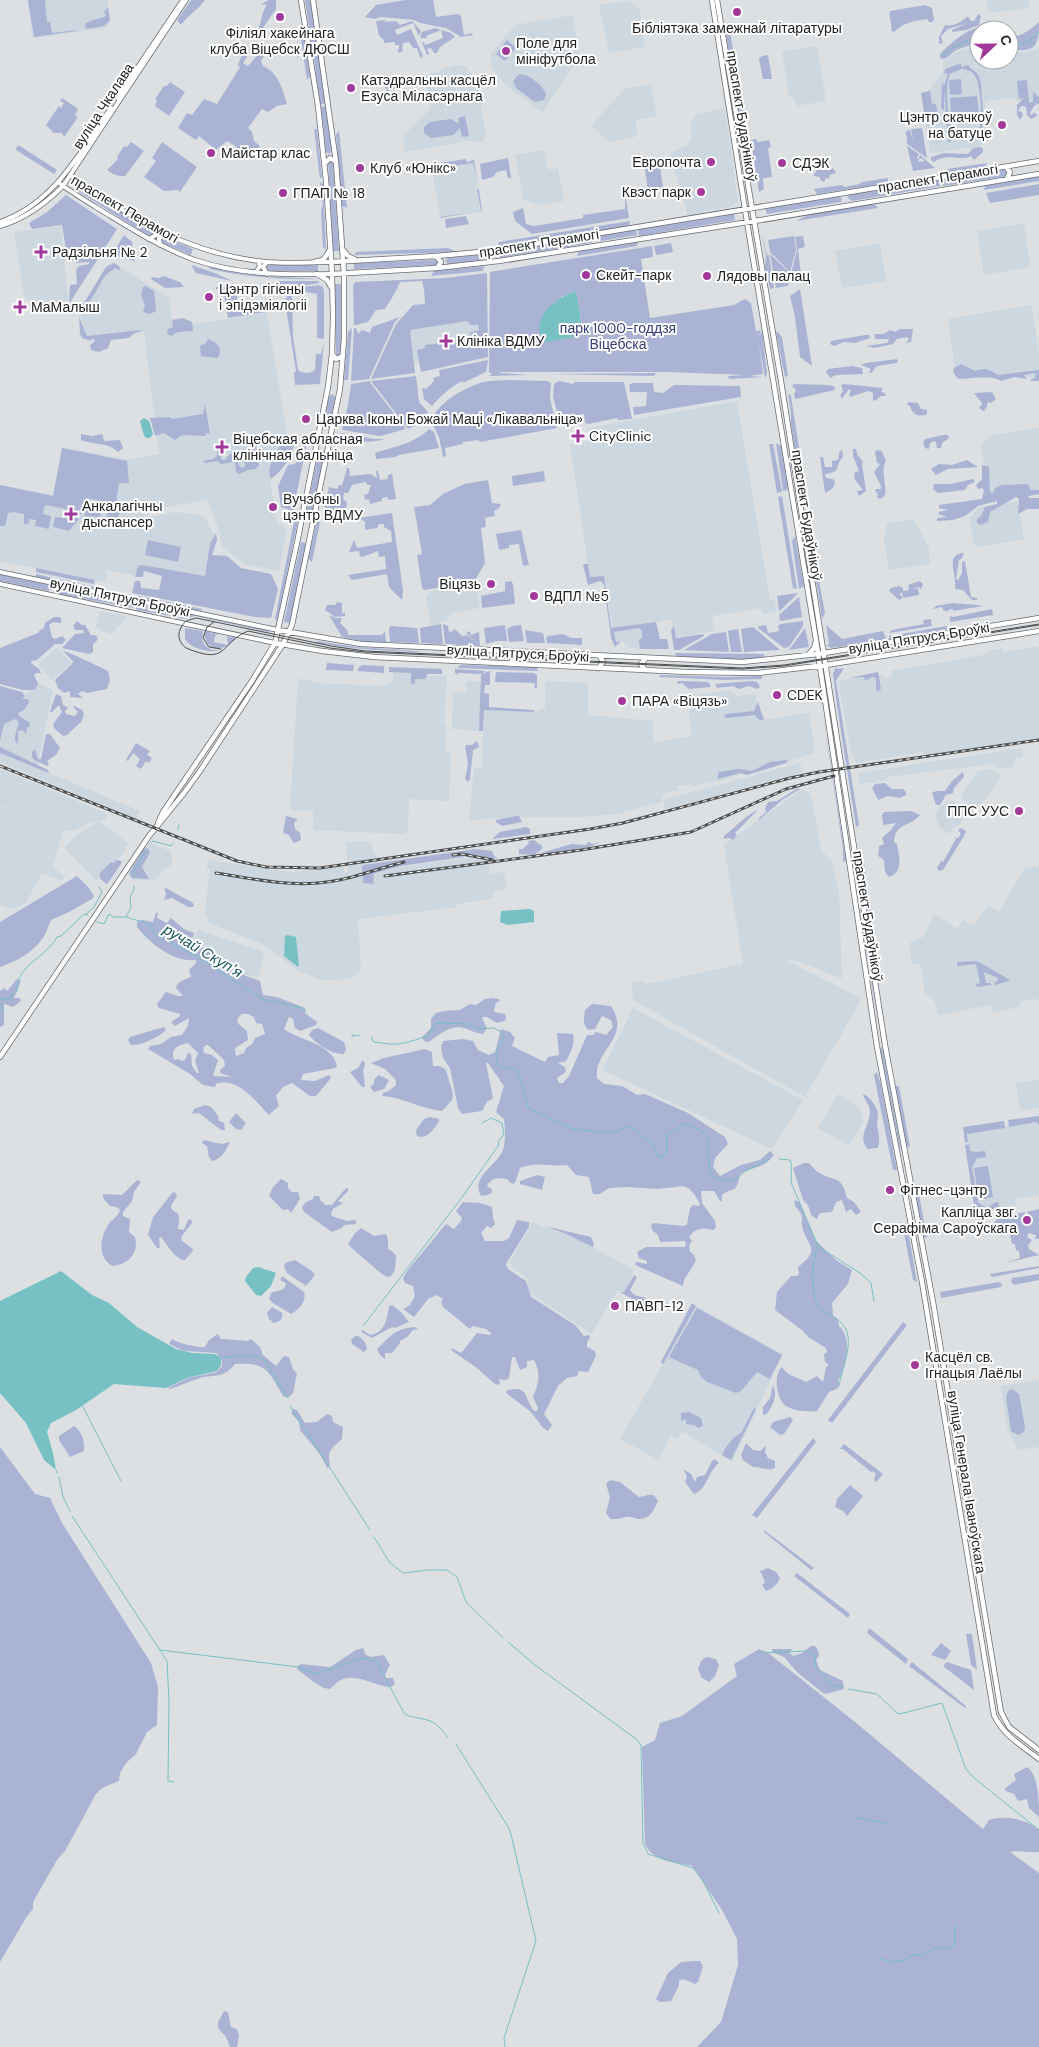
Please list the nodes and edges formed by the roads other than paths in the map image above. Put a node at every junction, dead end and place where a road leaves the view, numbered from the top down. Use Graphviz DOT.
graph roads {
  1 [pos="184,0"];
  2 [pos="301,0"];
  3 [pos="313,0"];
  4 [pos="712,0"];
  5 [pos="717,0"];
  6 [pos="321,52"];
  7 [pos="310,54"];
  8 [pos="335,150"];
  9 [pos="323,152"];
  10 [pos="1039,161"];
  11 [pos="336,162"];
  12 [pos="325,163"];
  13 [pos="1015,166"];
  14 [pos="1006,167"];
  15 [pos="66,172"];
  16 [pos="1039,174"];
  17 [pos="70,176"];
  18 [pos="1017,177"];
  19 [pos="1007,178"];
  20 [pos="61,184"];
  21 [pos="850,192"];
  22 [pos="838,194"];
  23 [pos="751,196"];
  24 [pos="743,198"];
  25 [pos="852,204"];
  26 [pos="764,206"];
  27 [pos="840,206"];
  28 [pos="753,208"];
  29 [pos="745,209"];
  30 [pos="735,210"];
  31 [pos="766,219"];
  32 [pos="755,221"];
  33 [pos="747,222"];
  34 [pos="0,224"];
  35 [pos="737,224"];
  36 [pos="154,229"];
  37 [pos="757,233"];
  38 [pos="165,234"];
  39 [pos="600,234"];
  40 [pos="749,234"];
  41 [pos="590,235"];
  42 [pos="149,239"];
  43 [pos="602,244"];
  44 [pos="160,245"];
  45 [pos="591,246"];
  46 [pos="342,248"];
  47 [pos="331,249"];
  48 [pos="448,255"];
  49 [pos="436,256"];
  50 [pos="356,260"];
  51 [pos="258,261"];
  52 [pos="343,261"];
  53 [pos="267,262"];
  54 [pos="314,262"];
  55 [pos="332,262"];
  56 [pos="449,267"];
  57 [pos="437,268"];
  58 [pos="256,272"];
  59 [pos="358,272"];
  60 [pos="266,274"];
  61 [pos="317,274"];
  62 [pos="332,274"];
  63 [pos="344,274"];
  64 [pos="344,285"];
  65 [pos="332,290"];
  66 [pos="332,354"];
  67 [pos="343,356"];
  68 [pos="330,364"];
  69 [pos="342,365"];
  70 [pos="300,531"];
  71 [pos="311,533"];
  72 [pos="298,543"];
  73 [pos="309,545"];
  74 [pos="0,572"];
  75 [pos="50,583"];
  76 [pos="0,584"];
  77 [pos="61,585"];
  78 [pos="54,590"];
  79 [pos="48,593"];
  80 [pos="59,596"];
  81 [pos="175,615"];
  82 [pos="1039,618"];
  83 [pos="278,630"];
  84 [pos="1039,631"];
  85 [pos="290,632"];
  86 [pos="929,636"];
  87 [pos="822,638"];
  88 [pos="917,638"];
  89 [pos="816,640"];
  90 [pos="275,642"];
  91 [pos="284,644"];
  92 [pos="931,647"];
  93 [pos="918,649"];
  94 [pos="840,650"];
  95 [pos="511,652"];
  96 [pos="521,652"];
  97 [pos="824,653"];
  98 [pos="818,654"];
  99 [pos="808,655"];
  100 [pos="600,656"];
  101 [pos="645,659"];
  102 [pos="687,661"];
  103 [pos="842,662"];
  104 [pos="510,664"];
  105 [pos="521,664"];
  106 [pos="826,665"];
  107 [pos="820,666"];
  108 [pos="811,667"];
  109 [pos="599,668"];
  110 [pos="645,670"];
  111 [pos="687,672"];
  112 [pos="828,674"];
  113 [pos="822,675"];
  114 [pos="216,734"];
  115 [pos="221,738"];
  116 [pos="846,794"];
  117 [pos="838,795"];
  118 [pos="847,805"];
  119 [pos="840,806"];
  120 [pos="161,818"];
  121 [pos="861,896"];
  122 [pos="853,897"];
  123 [pos="863,907"];
  124 [pos="855,908"];
  125 [pos="883,1034"];
  126 [pos="875,1035"];
  127 [pos="0,1057"];
  128 [pos="914,1200"];
  129 [pos="906,1202"];
  130 [pos="915,1208"];
  131 [pos="908,1209"];
  132 [pos="948,1388"];
  133 [pos="940,1390"];
  134 [pos="949,1396"];
  135 [pos="941,1398"];
  136 [pos="971,1528"];
  137 [pos="963,1529"];
  138 [pos="972,1536"];
  139 [pos="964,1537"];
  140 [pos="998,1696"];
  141 [pos="991,1698"];
  142 [pos="1039,1750"];
  143 [pos="1039,1759"];
  1 -- 15 [label="main road, вуліца Чкалава"];
  1 -- 17 [label="main road, вуліца Чкалава"];
  2 -- 7 [label="main road"];
  3 -- 6 [label="main road"];
  4 -- 24 [label="main road, праспект Будаўнікоў"];
  5 -- 23 [label="main road, праспект Будаўнікоў"];
  6 -- 7 [label="main road"];
  6 -- 8 [label="main road"];
  7 -- 9 [label="main road"];
  8 -- 9 [label="main road"];
  8 -- 11 [label="main road"];
  9 -- 12 [label="main road"];
  10 -- 13 [label="main road, праспект Перамогі"];
  11 -- 12 [label="main road"];
  11 -- 46 [label="main road"];
  12 -- 47 [label="main road"];
  13 -- 14 [label="main road, праспект Перамогі"];
  13 -- 18 [label="main road"];
  14 -- 19 [label="main road"];
  14 -- 21 [label="main road, праспект Перамогі"];
  15 -- 17 [label="main road, праспект Перамогі"];
  15 -- 20 [label="main road, вуліца Чкалава"];
  16 -- 18 [label="main road, праспект Перамогі"];
  17 -- 20 [label="main road, вуліца Чкалава"];
  17 -- 36 [label="main road, праспект Перамогі"];
  18 -- 19 [label="main road, праспект Перамогі"];
  19 -- 25 [label="main road, праспект Перамогі"];
  20 -- 34 [label="main road, вуліца Чкалава"];
  20 -- 42 [label="main road, праспект Перамогі"];
  21 -- 22 [label="main road, праспект Перамогі"];
  21 -- 25 [label="main road"];
  22 -- 26 [label="main road, праспект Перамогі"];
  22 -- 27 [label="main road"];
  23 -- 26 [label="main road"];
  23 -- 28 [label="main road, праспект Будаўнікоў"];
  24 -- 29 [label="main road, праспект Будаўнікоў"];
  24 -- 30 [label="main road"];
  25 -- 27 [label="main road, праспект Перамогі"];
  26 -- 28 [label="main road, праспект Перамогі"];
  27 -- 31 [label="main road, праспект Перамогі"];
  28 -- 29 [label="main road, праспект Перамогі"];
  28 -- 32 [label="main road, праспект Будаўнікоў"];
  29 -- 30 [label="main road, праспект Перамогі"];
  29 -- 33 [label="main road, праспект Будаўнікоў"];
  30 -- 39 [label="main road, праспект Перамогі"];
  31 -- 32 [label="main road, праспект Перамогі"];
  31 -- 37 [label="main road"];
  32 -- 33 [label="main road, праспект Перамогі"];
  32 -- 37 [label="main road, праспект Будаўнікоў"];
  33 -- 35 [label="main road, праспект Перамогі"];
  33 -- 40 [label="main road, праспект Будаўнікоў"];
  35 -- 40 [label="main road"];
  35 -- 43 [label="main road, праспект Перамогі"];
  36 -- 38 [label="main road, праспект Перамогі"];
  36 -- 42 [label="main road"];
  37 -- 87 [label="main road, праспект Будаўнікоў"];
  38 -- 44 [label="main road"];
  38 -- 51 [label="main road, праспект Перамогі"];
  39 -- 41 [label="main road, праспект Перамогі"];
  39 -- 43 [label="main road"];
  40 -- 89 [label="main road, праспект Будаўнікоў"];
  41 -- 45 [label="main road"];
  41 -- 48 [label="main road, праспект Перамогі"];
  42 -- 44 [label="main road, праспект Перамогі"];
  43 -- 45 [label="main road, праспект Перамогі"];
  44 -- 58 [label="main road, праспект Перамогі"];
  45 -- 56 [label="main road, праспект Перамогі"];
  46 -- 50 [label="main road"];
  46 -- 52 [label="main road"];
  47 -- 54 [label="main road"];
  47 -- 55 [label="main road"];
  48 -- 49 [label="main road, праспект Перамогі"];
  48 -- 56 [label="main road"];
  49 -- 50 [label="main road, праспект Перамогі"];
  49 -- 57 [label="main road"];
  50 -- 52 [label="main road, праспект Перамогі"];
  51 -- 53 [label="main road, праспект Перамогі"];
  51 -- 58 [label="main road"];
  52 -- 55 [label="main road, праспект Перамогі"];
  52 -- 63 [label="main road"];
  53 -- 54 [label="main road, праспект Перамогі"];
  53 -- 60 [label="main road"];
  54 -- 55 [label="main road, праспект Перамогі"];
  55 -- 62 [label="main road"];
  56 -- 57 [label="main road, праспект Перамогі"];
  57 -- 59 [label="main road, праспект Перамогі"];
  58 -- 60 [label="main road, праспект Перамогі"];
  59 -- 63 [label="main road, праспект Перамогі"];
  59 -- 64 [label="main road"];
  60 -- 61 [label="main road, праспект Перамогі"];
  61 -- 62 [label="main road, праспект Перамогі"];
  61 -- 65 [label="main road"];
  62 -- 63 [label="main road, праспект Перамогі"];
  62 -- 65 [label="main road"];
  63 -- 64 [label="main road"];
  64 -- 67 [label="main road"];
  65 -- 66 [label="main road"];
  66 -- 67 [label="main road"];
  66 -- 68 [label="main road"];
  67 -- 69 [label="main road"];
  68 -- 69 [label="main road"];
  68 -- 70 [label="main road"];
  69 -- 71 [label="main road"];
  70 -- 71 [label="main road"];
  70 -- 72 [label="main road"];
  71 -- 73 [label="main road"];
  72 -- 73 [label="main road"];
  72 -- 83 [label="main road"];
  73 -- 85 [label="main road"];
  74 -- 75 [label="main road, вуліца Пятруся Броўкі"];
  75 -- 77 [label="main road, вуліца Пятруся Броўкі"];
  75 -- 78 [label="main road"];
  76 -- 79 [label="main road, вуліца Пятруся Броўкі"];
  77 -- 78 [label="main road"];
  77 -- 81 [label="main road, вуліца Пятруся Броўкі"];
  78 -- 79 [label="main road"];
  78 -- 80 [label="main road"];
  79 -- 80 [label="main road, вуліца Пятруся Броўкі"];
  80 -- 81 [label="main road, вуліца Пятруся Броўкі"];
  81 -- 83 [label="main road, вуліца Пятруся Броўкі"];
  81 -- 90 [label="main road, вуліца Пятруся Броўкі"];
  82 -- 86 [label="main road, вуліца Пятруся Броўкі"];
  83 -- 85 [label="main road, вуліца Пятруся Броўкі"];
  83 -- 90 [label="main road"];
  84 -- 92 [label="main road, вуліца Пятруся Броўкі"];
  85 -- 91 [label="main road"];
  85 -- 95 [label="main road, вуліца Пятруся Броўкі"];
  86 -- 88 [label="main road, вуліца Пятруся Броўкі"];
  86 -- 92 [label="main road"];
  87 -- 94 [label="main road"];
  87 -- 97 [label="main road, праспект Будаўнікоў"];
  88 -- 93 [label="main road"];
  88 -- 94 [label="main road, вуліца Пятруся Броўкі"];
  89 -- 98 [label="main road, праспект Будаўнікоў"];
  89 -- 99 [label="main road"];
  90 -- 91 [label="main road, вуліца Пятруся Броўкі"];
  90 -- 114 [label="main road"];
  91 -- 104 [label="main road, вуліца Пятруся Броўкі"];
  91 -- 115 [label="main road"];
  92 -- 93 [label="main road, вуліца Пятруся Броўкі"];
  93 -- 103 [label="main road, вуліца Пятруся Броўкі"];
  94 -- 97 [label="main road, вуліца Пятруся Броўкі"];
  95 -- 96 [label="main road, вуліца Пятруся Броўкі"];
  95 -- 104 [label="main road"];
  96 -- 100 [label="main road, вуліца Пятруся Броўкі"];
  96 -- 105 [label="main road"];
  97 -- 98 [label="main road, вуліца Пятруся Броўкі"];
  97 -- 106 [label="main road, праспект Будаўнікоў"];
  98 -- 99 [label="main road, вуліца Пятруся Броўкі"];
  98 -- 107 [label="main road, праспект Будаўнікоў"];
  99 -- 102 [label="main road, вуліца Пятруся Броўкі"];
  100 -- 101 [label="main road, вуліца Пятруся Броўкі"];
  100 -- 109 [label="main road"];
  101 -- 102 [label="main road, вуліца Пятруся Броўкі"];
  101 -- 110 [label="main road"];
  102 -- 111 [label="main road"];
  103 -- 106 [label="main road, вуліца Пятруся Броўкі"];
  103 -- 112 [label="main road"];
  104 -- 105 [label="main road, вуліца Пятруся Броўкі"];
  105 -- 109 [label="main road, вуліца Пятруся Броўкі"];
  106 -- 107 [label="main road, вуліца Пятруся Броўкі"];
  106 -- 112 [label="main road, праспект Будаўнікоў"];
  107 -- 108 [label="main road, вуліца Пятруся Броўкі"];
  107 -- 113 [label="main road, праспект Будаўнікоў"];
  108 -- 111 [label="main road, вуліца Пятруся Броўкі"];
  108 -- 113 [label="main road"];
  109 -- 110 [label="main road, вуліца Пятруся Броўкі"];
  110 -- 111 [label="main road, вуліца Пятруся Броўкі"];
  112 -- 116 [label="main road, праспект Будаўнікоў"];
  113 -- 117 [label="main road, праспект Будаўнікоў"];
  114 -- 115 [label="main road"];
  114 -- 120 [label="main road"];
  115 -- 120 [label="main road"];
  116 -- 117 [label="main road"];
  116 -- 118 [label="main road, праспект Будаўнікоў"];
  117 -- 119 [label="main road, праспект Будаўнікоў"];
  118 -- 119 [label="main road"];
  118 -- 121 [label="main road, праспект Будаўнікоў"];
  119 -- 122 [label="main road, праспект Будаўнікоў"];
  120 -- 127 [label="main road"];
  121 -- 122 [label="main road"];
  121 -- 123 [label="main road, праспект Будаўнікоў"];
  122 -- 124 [label="main road, праспект Будаўнікоў"];
  123 -- 124 [label="main road"];
  123 -- 125 [label="main road, праспект Будаўнікоў"];
  124 -- 126 [label="main road, праспект Будаўнікоў"];
  125 -- 128 [label="main road, вуліца Генерала Іваноўскага"];
  126 -- 129 [label="main road, вуліца Генерала Іваноўскага"];
  128 -- 129 [label="main road"];
  128 -- 130 [label="main road, вуліца Генерала Іваноўскага"];
  129 -- 131 [label="main road, вуліца Генерала Іваноўскага"];
  130 -- 131 [label="main road"];
  130 -- 132 [label="main road, вуліца Генерала Іваноўскага"];
  131 -- 133 [label="main road, вуліца Генерала Іваноўскага"];
  132 -- 133 [label="main road"];
  132 -- 134 [label="main road, вуліца Генерала Іваноўскага"];
  133 -- 135 [label="main road, вуліца Генерала Іваноўскага"];
  134 -- 135 [label="main road"];
  134 -- 136 [label="main road, вуліца Генерала Іваноўскага"];
  135 -- 137 [label="main road, вуліца Генерала Іваноўскага"];
  136 -- 137 [label="main road"];
  136 -- 138 [label="main road, вуліца Генерала Іваноўскага"];
  137 -- 139 [label="main road, вуліца Генерала Іваноўскага"];
  138 -- 139 [label="main road"];
  138 -- 140 [label="main road, вуліца Генерала Іваноўскага"];
  139 -- 141 [label="main road, вуліца Генерала Іваноўскага"];
  140 -- 141 [label="main road"];
  140 -- 142 [label="main road, вуліца Генерала Іваноўскага"];
  141 -- 143 [label="main road, вуліца Генерала Іваноўскага"];
}
